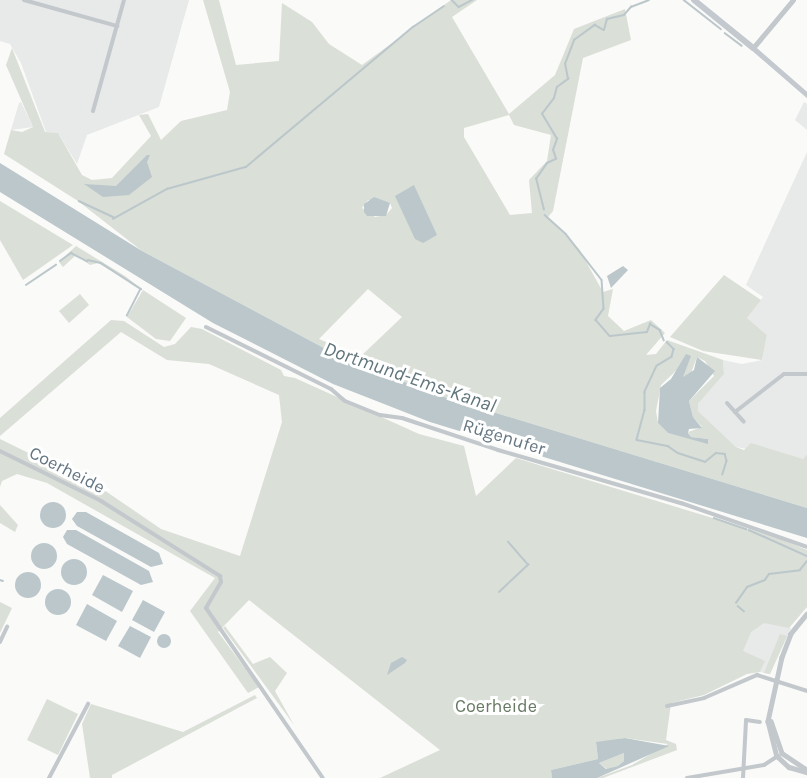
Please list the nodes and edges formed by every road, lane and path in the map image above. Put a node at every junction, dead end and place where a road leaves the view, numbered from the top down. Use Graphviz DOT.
graph roads {
  1 [pos="24,0"];
  2 [pos="124,0"];
  3 [pos="694,0"];
  4 [pos="793,0"];
  5 [pos="117,26"];
  6 [pos="753,48"];
  7 [pos="807,95"];
  8 [pos="93,111"];
  9 [pos="206,327"];
  10 [pos="807,374"];
  11 [pos="727,403"];
  12 [pos="735,412"];
  13 [pos="744,422"];
  14 [pos="0,452"];
  15 [pos="807,547"];
  16 [pos="807,615"];
  17 [pos="7,627"];
  18 [pos="0,642"];
  19 [pos="775,680"];
  20 [pos="807,692"];
  21 [pos="88,704"];
  22 [pos="667,706"];
  23 [pos="769,715"];
  24 [pos="741,718"];
  25 [pos="747,720"];
  26 [pos="760,722"];
  27 [pos="782,753"];
  28 [pos="777,756"];
  29 [pos="742,768"];
  30 [pos="807,771"];
  31 [pos="49,778"];
  32 [pos="323,778"];
  33 [pos="687,778"];
  34 [pos="743,778"];
  1 -- 5 [label="street"];
  2 -- 5 [label="street"];
  3 -- 6 [label="main road"];
  4 -- 6 [label="street"];
  5 -- 8 [label="street"];
  6 -- 7 [label="main road"];
  9 -- 15 [label="street, Rügenufer"];
  10 -- 12 [label="street"];
  11 -- 12 [label="street"];
  12 -- 13 [label="street"];
  14 -- 32 [label="street, Coerheide"];
  16 -- 19 [label="street"];
  17 -- 18 [label="street"];
  19 -- 20 [label="street"];
  19 -- 22 [label="street"];
  19 -- 23 [label="street"];
  21 -- 31 [label="street"];
  23 -- 27 [label="street"];
  23 -- 28 [label="street"];
  24 -- 25 [label="street"];
  25 -- 26 [label="street"];
  25 -- 29 [label="street"];
  27 -- 28 [label="street"];
  27 -- 30 [label="street"];
  28 -- 29 [label="street"];
  28 -- 30 [label="street"];
  29 -- 33 [label="street"];
  29 -- 34 [label="street"];
}
